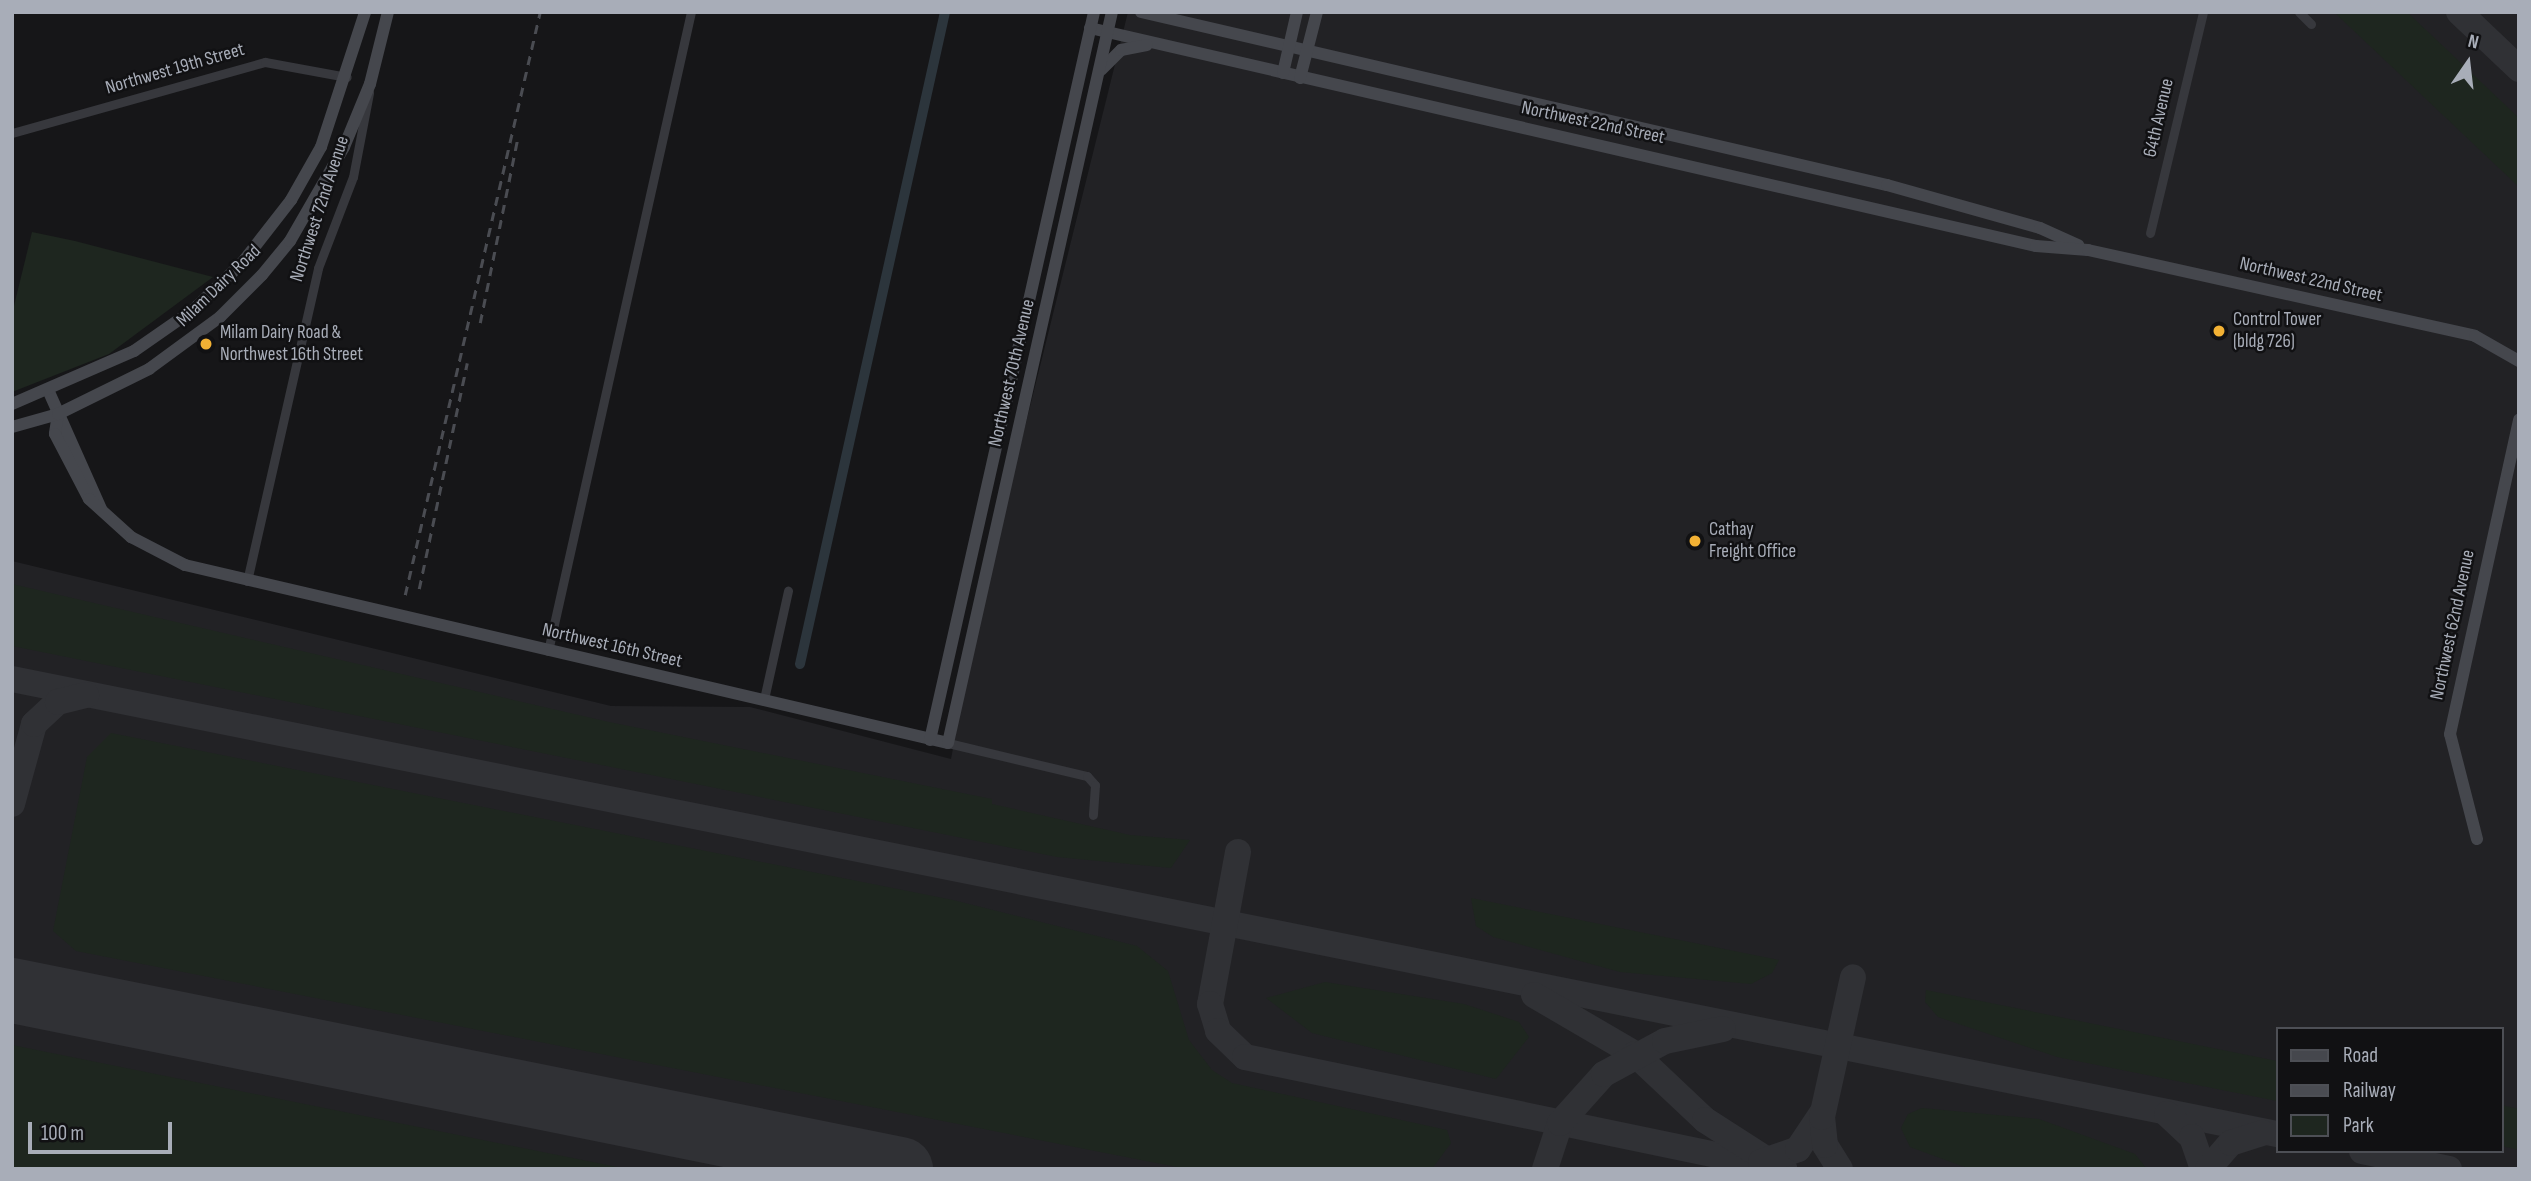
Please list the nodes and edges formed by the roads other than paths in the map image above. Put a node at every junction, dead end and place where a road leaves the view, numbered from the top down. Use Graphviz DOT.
graph roads {
  1 [pos="365,12"];
  2 [pos="388,12"];
  3 [pos="691,12"];
  4 [pos="1094,12"];
  5 [pos="1112,12"];
  6 [pos="1141,12"];
  7 [pos="1297,12"];
  8 [pos="1317,12"];
  9 [pos="2203,12"];
  10 [pos="2299,12"];
  11 [pos="2311,24"];
  12 [pos="1090,28"];
  13 [pos="1108,32"];
  14 [pos="1156,44"];
  15 [pos="1289,45"];
  16 [pos="1308,50"];
  17 [pos="1098,73"];
  18 [pos="1283,73"];
  19 [pos="349,77"];
  20 [pos="1300,78"];
  21 [pos="370,84"];
  22 [pos="12,133"];
  23 [pos="2150,233"];
  24 [pos="2088,250"];
  25 [pos="2519,361"];
  26 [pos="49,392"];
  27 [pos="12,404"];
  28 [pos="58,414"];
  29 [pos="2519,419"];
  30 [pos="12,427"];
  31 [pos="247,581"];
  32 [pos="789,591"];
  33 [pos="548,651"];
  34 [pos="764,699"];
  35 [pos="930,740"];
  36 [pos="948,743"];
  37 [pos="1093,815"];
  38 [pos="2477,839"];
  1 -- 19 [label="main road"];
  2 -- 21 [label="main road, Northwest 72nd Avenue"];
  3 -- 33 [label="street"];
  4 -- 12 [label="main road, Northwest 70th Avenue"];
  5 -- 13 [label="main road, Northwest 70th Avenue"];
  6 -- 15 [label="main road, Northwest 22nd Street"];
  7 -- 15 [label="main road"];
  8 -- 16 [label="main road"];
  9 -- 23 [label="street, 64th Avenue"];
  10 -- 11 [label="street"];
  12 -- 13 [label="main road, Northwest 22nd Street"];
  12 -- 35 [label="main road, Northwest 70th Avenue"];
  13 -- 14 [label="main road, Northwest 22nd Street"];
  13 -- 17 [label="main road, Northwest 70th Avenue"];
  14 -- 17 [label="main road"];
  14 -- 18 [label="main road, Northwest 22nd Street"];
  15 -- 16 [label="main road, Northwest 22nd Street"];
  15 -- 18 [label="main road"];
  16 -- 20 [label="main road"];
  16 -- 24 [label="main road, Northwest 22nd Street"];
  17 -- 36 [label="main road, Northwest 70th Avenue"];
  18 -- 20 [label="main road, Northwest 22nd Street"];
  19 -- 21 [label="main road"];
  19 -- 22 [label="street, Northwest 19th Street"];
  19 -- 26 [label="main road, Milam Dairy Road"];
  20 -- 24 [label="main road, Northwest 22nd Street"];
  21 -- 28 [label="main road, Milam Dairy Road"];
  21 -- 31 [label="street, Northwest 72nd Avenue"];
  24 -- 25 [label="main road, Northwest 22nd Street"];
  26 -- 27 [label="main road, Milam Dairy Road"];
  26 -- 28 [label="main road, Northwest 16th Street"];
  28 -- 30 [label="main road, Milam Dairy Road"];
  28 -- 31 [label="main road, Northwest 16th Street"];
  29 -- 38 [label="main road, Northwest 62nd Avenue"];
  31 -- 33 [label="main road, Northwest 16th Street"];
  32 -- 34 [label="street"];
  33 -- 34 [label="main road, Northwest 16th Street"];
  34 -- 35 [label="main road, Northwest 16th Street"];
  35 -- 36 [label="main road, Northwest 16th Street"];
  36 -- 37 [label="street, Northwest 16th Street"];
}
